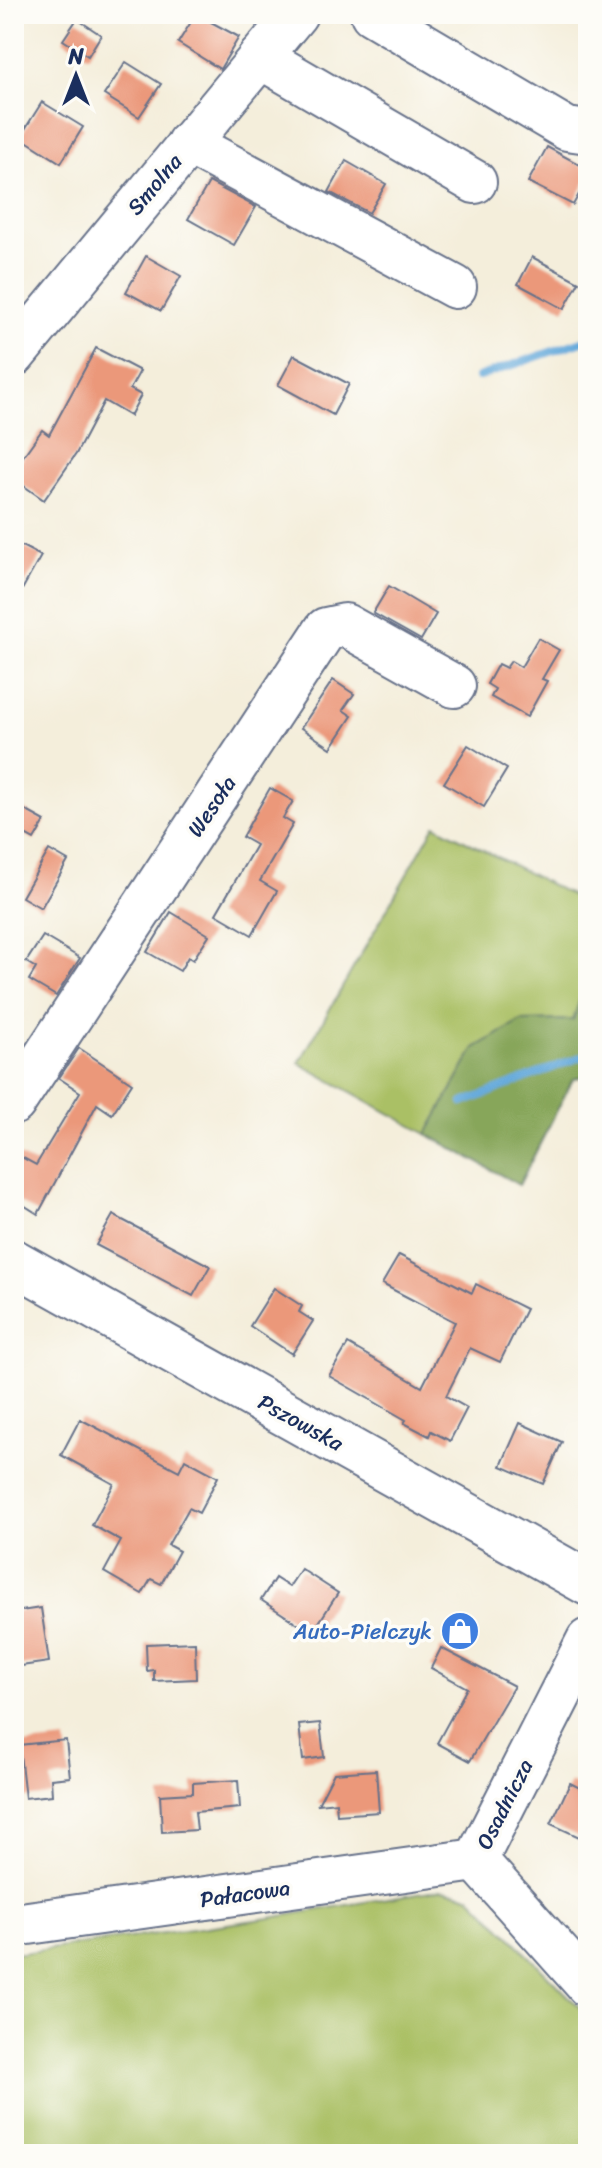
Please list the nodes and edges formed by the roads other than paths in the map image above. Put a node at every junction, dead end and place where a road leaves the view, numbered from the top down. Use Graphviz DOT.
graph roads {
  1 [pos="296,14"];
  2 [pos="372,14"];
  3 [pos="260,57"];
  4 [pos="588,132"];
  5 [pos="188,143"];
  6 [pos="475,182"];
  7 [pos="455,287"];
  8 [pos="14,355"];
  9 [pos="454,686"];
  10 [pos="14,1103"];
  11 [pos="14,1262"];
  12 [pos="588,1583"];
  13 [pos="588,1640"];
  14 [pos="476,1860"];
  15 [pos="14,1925"];
  16 [pos="588,1986"];
  1 -- 3 [label="street, Smolna"];
  2 -- 4 [label="street"];
  3 -- 5 [label="street, Smolna"];
  3 -- 6 [label="street"];
  5 -- 7 [label="street"];
  5 -- 8 [label="street, Smolna"];
  9 -- 10 [label="street, Wesoła"];
  11 -- 12 [label="main road, Pszowska"];
  13 -- 14 [label="street, Osadnicza"];
  14 -- 15 [label="street, Pałacowa"];
  14 -- 16 [label="street, Osadnicza"];
}
